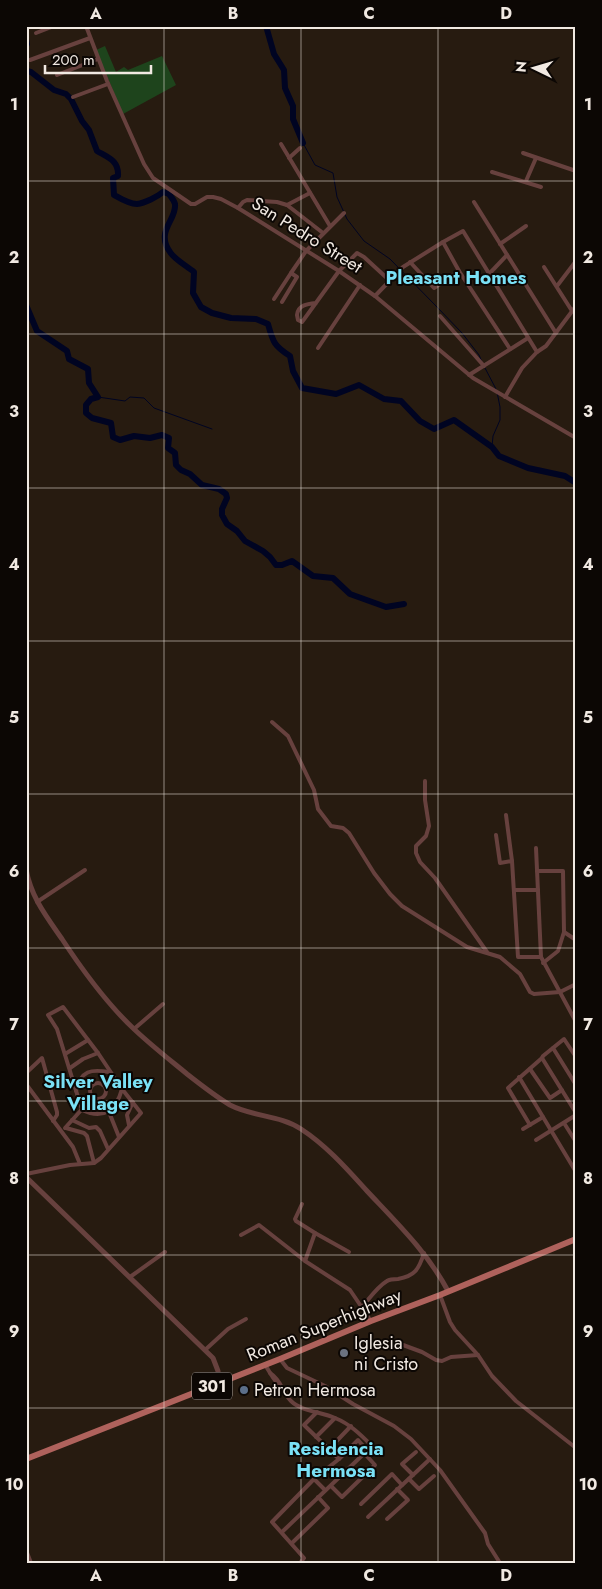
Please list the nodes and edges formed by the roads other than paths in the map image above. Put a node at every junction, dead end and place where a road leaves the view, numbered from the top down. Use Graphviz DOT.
graph roads {
  1 [pos="54,26"];
  2 [pos="86,26"];
  3 [pos="36,33"];
  4 [pos="90,38"];
  5 [pos="98,59"];
  6 [pos="30,60"];
  7 [pos="57,75"];
  8 [pos="108,84"];
  9 [pos="73,98"];
  10 [pos="281,144"];
  11 [pos="300,148"];
  12 [pos="523,153"];
  13 [pos="289,158"];
  14 [pos="536,158"];
  15 [pos="576,171"];
  16 [pos="492,172"];
  17 [pos="526,182"];
  18 [pos="541,187"];
  19 [pos="310,194"];
  20 [pos="474,202"];
  21 [pos="287,205"];
  22 [pos="238,208"];
  23 [pos="344,213"];
  24 [pos="330,226"];
  25 [pos="526,226"];
  26 [pos="323,233"];
  27 [pos="443,242"];
  28 [pos="500,244"];
  29 [pos="306,250"];
  30 [pos="507,255"];
  31 [pos="576,261"];
  32 [pos="410,262"];
  33 [pos="544,267"];
  34 [pos="339,271"];
  35 [pos="460,271"];
  36 [pos="291,272"];
  37 [pos="489,274"];
  38 [pos="389,280"];
  39 [pos="360,285"];
  40 [pos="557,286"];
  41 [pos="375,296"];
  42 [pos="274,299"];
  43 [pos="282,302"];
  44 [pos="316,303"];
  45 [pos="576,306"];
  46 [pos="572,311"];
  47 [pos="440,316"];
  48 [pos="556,333"];
  49 [pos="528,338"];
  50 [pos="318,348"];
  51 [pos="510,349"];
  52 [pos="537,352"];
  53 [pos="484,366"];
  54 [pos="469,375"];
  55 [pos="505,397"];
  56 [pos="576,438"];
  57 [pos="272,722"];
  58 [pos="425,781"];
  59 [pos="506,815"];
  60 [pos="496,835"];
  61 [pos="536,848"];
  62 [pos="512,861"];
  63 [pos="26,869"];
  64 [pos="85,870"];
  65 [pos="537,871"];
  66 [pos="514,890"];
  67 [pos="538,890"];
  68 [pos="36,902"];
  69 [pos="564,932"];
  70 [pos="576,940"];
  71 [pos="487,952"];
  72 [pos="541,957"];
  73 [pos="543,964"];
  74 [pos="576,984"];
  75 [pos="560,992"];
  76 [pos="163,1004"];
  77 [pos="576,1022"];
  78 [pos="134,1029"];
  79 [pos="88,1040"];
  80 [pos="553,1048"];
  81 [pos="98,1053"];
  82 [pos="65,1054"];
  83 [pos="576,1057"];
  84 [pos="542,1058"];
  85 [pos="70,1068"];
  86 [pos="530,1068"];
  87 [pos="26,1072"];
  88 [pos="111,1074"];
  89 [pos="520,1077"];
  90 [pos="26,1084"];
  91 [pos="103,1085"];
  92 [pos="576,1085"];
  93 [pos="122,1089"];
  94 [pos="562,1090"];
  95 [pos="76,1091"];
  96 [pos="93,1097"];
  97 [pos="134,1102"];
  98 [pos="82,1110"];
  99 [pos="109,1112"];
  100 [pos="576,1114"];
  101 [pos="543,1117"];
  102 [pos="72,1120"];
  103 [pos="53,1121"];
  104 [pos="564,1123"];
  105 [pos="130,1125"];
  106 [pos="530,1125"];
  107 [pos="66,1128"];
  108 [pos="523,1129"];
  109 [pos="551,1130"];
  110 [pos="62,1132"];
  111 [pos="119,1137"];
  112 [pos="536,1140"];
  113 [pos="576,1142"];
  114 [pos="108,1149"];
  115 [pos="94,1163"];
  116 [pos="80,1164"];
  117 [pos="576,1172"];
  118 [pos="26,1176"];
  119 [pos="302,1204"];
  120 [pos="315,1233"];
  121 [pos="242,1235"];
  122 [pos="576,1239"];
  123 [pos="165,1252"];
  124 [pos="349,1252"];
  125 [pos="424,1253"];
  126 [pos="304,1262"];
  127 [pos="130,1278"];
  128 [pos="448,1291"];
  129 [pos="440,1295"];
  130 [pos="362,1307"];
  131 [pos="246,1319"];
  132 [pos="371,1321"];
  133 [pos="403,1345"];
  134 [pos="205,1350"];
  135 [pos="478,1355"];
  136 [pos="280,1360"];
  137 [pos="265,1365"];
  138 [pos="219,1383"];
  139 [pos="317,1412"];
  140 [pos="335,1418"];
  141 [pos="351,1426"];
  142 [pos="316,1438"];
  143 [pos="576,1448"];
  144 [pos="328,1449"];
  145 [pos="366,1452"];
  146 [pos="416,1452"];
  147 [pos="26,1459"];
  148 [pos="339,1459"];
  149 [pos="430,1459"];
  150 [pos="413,1475"];
  151 [pos="434,1476"];
  152 [pos="409,1478"];
  153 [pos="314,1479"];
  154 [pos="402,1485"];
  155 [pos="331,1486"];
  156 [pos="397,1489"];
  157 [pos="325,1490"];
  158 [pos="318,1497"];
  159 [pos="360,1504"];
  160 [pos="368,1517"];
  161 [pos="387,1519"];
  162 [pos="282,1532"];
  163 [pos="292,1543"];
  164 [pos="26,1550"];
  165 [pos="31,1563"];
  166 [pos="300,1563"];
  167 [pos="500,1563"];
  1 -- 3 [label="street"];
  2 -- 4 [label="street, San Pedro Street"];
  4 -- 5 [label="street, San Pedro Street"];
  4 -- 6 [label="street"];
  5 -- 7 [label="street"];
  5 -- 8 [label="street, San Pedro Street"];
  8 -- 9 [label="street"];
  8 -- 22 [label="street, San Pedro Street"];
  10 -- 13 [label="street"];
  11 -- 13 [label="street"];
  12 -- 14 [label="street"];
  13 -- 19 [label="street"];
  14 -- 15 [label="street"];
  14 -- 17 [label="street"];
  16 -- 17 [label="street"];
  17 -- 18 [label="street"];
  19 -- 21 [label="street"];
  19 -- 24 [label="street"];
  20 -- 28 [label="street"];
  21 -- 22 [label="street"];
  21 -- 26 [label="street"];
  22 -- 29 [label="street, San Pedro Street"];
  23 -- 24 [label="street"];
  24 -- 26 [label="street"];
  25 -- 28 [label="street"];
  26 -- 29 [label="street"];
  27 -- 32 [label="street"];
  27 -- 35 [label="street"];
  27 -- 37 [label="street"];
  28 -- 30 [label="street"];
  29 -- 34 [label="street, San Pedro Street"];
  29 -- 36 [label="street"];
  30 -- 37 [label="street"];
  30 -- 48 [label="street"];
  31 -- 40 [label="street"];
  32 -- 35 [label="street"];
  32 -- 38 [label="street"];
  33 -- 40 [label="street"];
  34 -- 38 [label="street"];
  34 -- 39 [label="street, San Pedro Street"];
  34 -- 44 [label="street"];
  35 -- 51 [label="street"];
  36 -- 42 [label="street"];
  36 -- 43 [label="street"];
  37 -- 49 [label="street"];
  38 -- 41 [label="street"];
  39 -- 41 [label="street, San Pedro Street"];
  39 -- 50 [label="street"];
  40 -- 46 [label="street"];
  41 -- 54 [label="street, San Pedro Street"];
  44 -- 44 [label="street"];
  45 -- 46 [label="street"];
  46 -- 48 [label="street"];
  47 -- 53 [label="street"];
  48 -- 52 [label="street"];
  49 -- 51 [label="street"];
  49 -- 52 [label="street"];
  51 -- 53 [label="street"];
  52 -- 55 [label="street"];
  53 -- 54 [label="street"];
  54 -- 55 [label="street, San Pedro Street"];
  55 -- 56 [label="street, San Pedro Street"];
  57 -- 71 [label="street"];
  58 -- 71 [label="street"];
  59 -- 62 [label="street"];
  60 -- 62 [label="street"];
  61 -- 65 [label="street"];
  62 -- 66 [label="street"];
  63 -- 68 [label="street"];
  64 -- 68 [label="street"];
  65 -- 67 [label="street"];
  65 -- 69 [label="street"];
  66 -- 67 [label="street"];
  66 -- 72 [label="street"];
  67 -- 72 [label="street"];
  68 -- 78 [label="street"];
  69 -- 70 [label="street"];
  69 -- 73 [label="street"];
  71 -- 75 [label="street"];
  72 -- 73 [label="street"];
  73 -- 75 [label="street"];
  74 -- 75 [label="street"];
  75 -- 77 [label="street"];
  76 -- 78 [label="street"];
  78 -- 125 [label="street"];
  79 -- 81 [label="street"];
  79 -- 82 [label="street"];
  79 -- 82 [label="street"];
  80 -- 83 [label="street"];
  80 -- 84 [label="street"];
  80 -- 92 [label="street"];
  81 -- 85 [label="street"];
  81 -- 88 [label="street"];
  82 -- 85 [label="street"];
  84 -- 86 [label="street"];
  84 -- 94 [label="street"];
  85 -- 95 [label="street"];
  86 -- 89 [label="street"];
  86 -- 94 [label="street"];
  87 -- 103 [label="street"];
  88 -- 91 [label="street"];
  88 -- 93 [label="street"];
  88 -- 95 [label="street"];
  89 -- 101 [label="street"];
  89 -- 106 [label="street"];
  90 -- 103 [label="street"];
  91 -- 96 [label="street"];
  91 -- 96 [label="street"];
  93 -- 97 [label="street"];
  93 -- 99 [label="street"];
  94 -- 100 [label="street"];
  95 -- 98 [label="street"];
  96 -- 98 [label="street"];
  97 -- 105 [label="street"];
  97 -- 105 [label="street"];
  98 -- 99 [label="street"];
  98 -- 102 [label="street"];
  99 -- 111 [label="street"];
  100 -- 104 [label="street"];
  101 -- 106 [label="street"];
  101 -- 109 [label="street"];
  102 -- 107 [label="street"];
  102 -- 114 [label="street"];
  103 -- 110 [label="street"];
  104 -- 109 [label="street"];
  104 -- 113 [label="street"];
  105 -- 111 [label="street"];
  106 -- 108 [label="street"];
  107 -- 110 [label="street"];
  107 -- 115 [label="street"];
  109 -- 112 [label="street"];
  109 -- 117 [label="street"];
  110 -- 116 [label="street"];
  111 -- 114 [label="street"];
  114 -- 115 [label="street"];
  115 -- 116 [label="street"];
  116 -- 118 [label="street"];
  118 -- 127 [label="street"];
  119 -- 120 [label="street"];
  120 -- 124 [label="street"];
  120 -- 126 [label="street"];
  121 -- 126 [label="street"];
  122 -- 128 [label="main road, Roman Superhighway / 301"];
  123 -- 127 [label="street"];
  125 -- 128 [label="street"];
  125 -- 130 [label="street"];
  126 -- 130 [label="street"];
  127 -- 134 [label="street"];
  128 -- 129 [label="main road, Roman Superhighway / 301"];
  129 -- 132 [label="main road, Roman Superhighway / 301"];
  129 -- 135 [label="street"];
  130 -- 132 [label="street"];
  131 -- 134 [label="street"];
  132 -- 136 [label="main road, Roman Superhighway / 301"];
  133 -- 135 [label="street"];
  134 -- 138 [label="street"];
  135 -- 143 [label="street"];
  136 -- 137 [label="main road, Roman Superhighway / 301"];
  136 -- 149 [label="street"];
  137 -- 138 [label="main road, Roman Superhighway / 301"];
  137 -- 139 [label="street"];
  138 -- 147 [label="main road, Roman Superhighway / 301"];
  139 -- 140 [label="street"];
  139 -- 142 [label="street"];
  140 -- 141 [label="street"];
  140 -- 142 [label="street"];
  141 -- 144 [label="street"];
  141 -- 145 [label="street"];
  142 -- 144 [label="street"];
  144 -- 148 [label="street"];
  145 -- 148 [label="street"];
  145 -- 155 [label="street"];
  145 -- 155 [label="street"];
  146 -- 150 [label="street"];
  148 -- 153 [label="street"];
  149 -- 150 [label="street"];
  149 -- 167 [label="street"];
  150 -- 152 [label="street"];
  151 -- 152 [label="street"];
  152 -- 154 [label="street"];
  153 -- 157 [label="street"];
  153 -- 162 [label="street"];
  154 -- 156 [label="street"];
  154 -- 159 [label="street"];
  155 -- 157 [label="street"];
  156 -- 160 [label="street"];
  156 -- 161 [label="street"];
  157 -- 158 [label="street"];
  158 -- 162 [label="street"];
  158 -- 163 [label="street"];
  162 -- 163 [label="street"];
  163 -- 166 [label="street"];
  164 -- 165 [label="street"];
}
